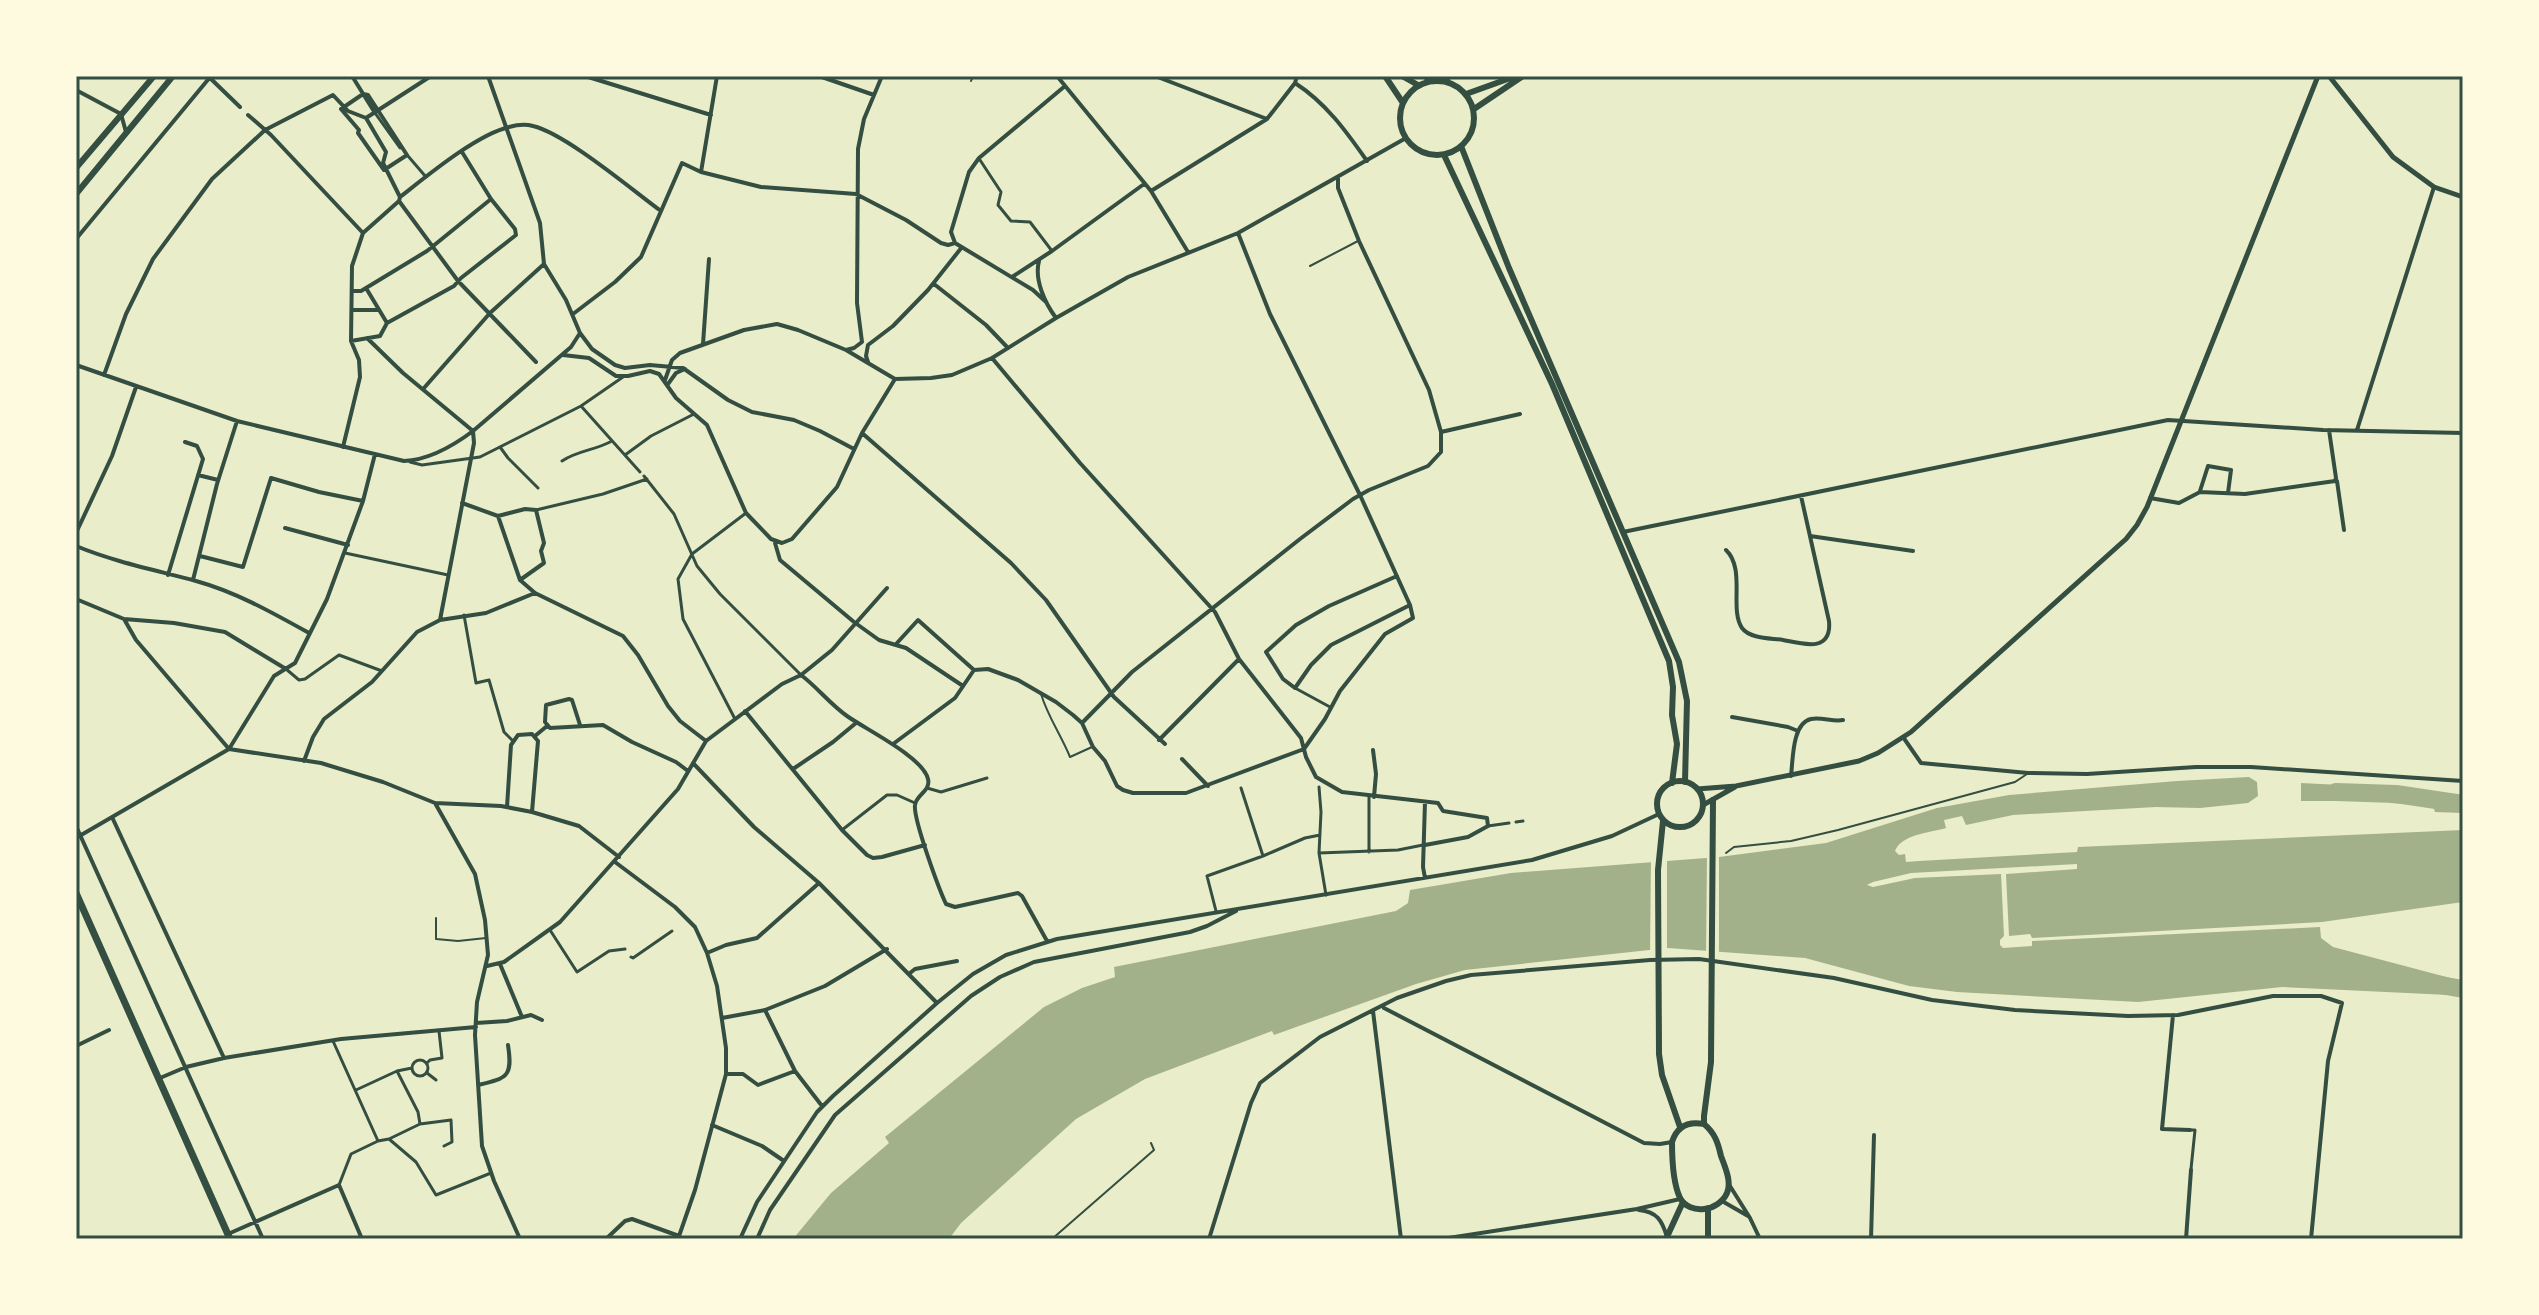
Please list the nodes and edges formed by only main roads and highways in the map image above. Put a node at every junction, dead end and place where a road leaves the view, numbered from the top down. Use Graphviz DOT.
graph roads {
  1 [pos="154,76"];
  2 [pos="173,76"];
  3 [pos="1385,76"];
  4 [pos="1402,76"];
  5 [pos="1516,76"];
  6 [pos="1523,76"];
  7 [pos="1426,79"];
  8 [pos="1448,79"];
  9 [pos="1418,85"];
  10 [pos="1466,94"];
  11 [pos="1403,103"];
  12 [pos="1474,109"];
  13 [pos="1461,146"];
  14 [pos="1444,155"];
  15 [pos="76,168"];
  16 [pos="76,194"];
  17 [pos="1685,782"];
  18 [pos="1672,783"];
  19 [pos="1713,800"];
  20 [pos="1661,817"];
  21 [pos="1698,818"];
  22 [pos="1711,834"];
  23 [pos="76,893"];
  24 [pos="1704,1124"];
  25 [pos="1680,1127"];
  26 [pos="1682,1200"];
  27 [pos="1708,1208"];
  28 [pos="229,1236"];
  29 [pos="1667,1238"];
  30 [pos="1708,1239"];
  1 -- 15 [label="main road"];
  2 -- 16 [label="main road"];
  3 -- 11 [label="main road"];
  4 -- 9 [label="main road"];
  5 -- 10 [label="main road"];
  6 -- 12 [label="main road"];
  7 -- 8 [label="main road"];
  7 -- 9 [label="main road"];
  8 -- 10 [label="main road"];
  9 -- 11 [label="main road"];
  10 -- 12 [label="main road"];
  11 -- 14 [label="main road"];
  12 -- 13 [label="main road"];
  13 -- 14 [label="main road"];
  13 -- 17 [label="main road"];
  14 -- 18 [label="main road"];
  17 -- 18 [label="main road"];
  17 -- 21 [label="main road"];
  18 -- 20 [label="main road"];
  19 -- 22 [label="main road"];
  20 -- 21 [label="main road"];
  20 -- 25 [label="main road"];
  21 -- 22 [label="main road"];
  22 -- 24 [label="main road"];
  23 -- 28 [label="main road"];
  24 -- 25 [label="main road"];
  24 -- 27 [label="main road"];
  25 -- 26 [label="main road"];
  26 -- 27 [label="main road"];
  26 -- 29 [label="main road"];
  27 -- 30 [label="main road"];
}
